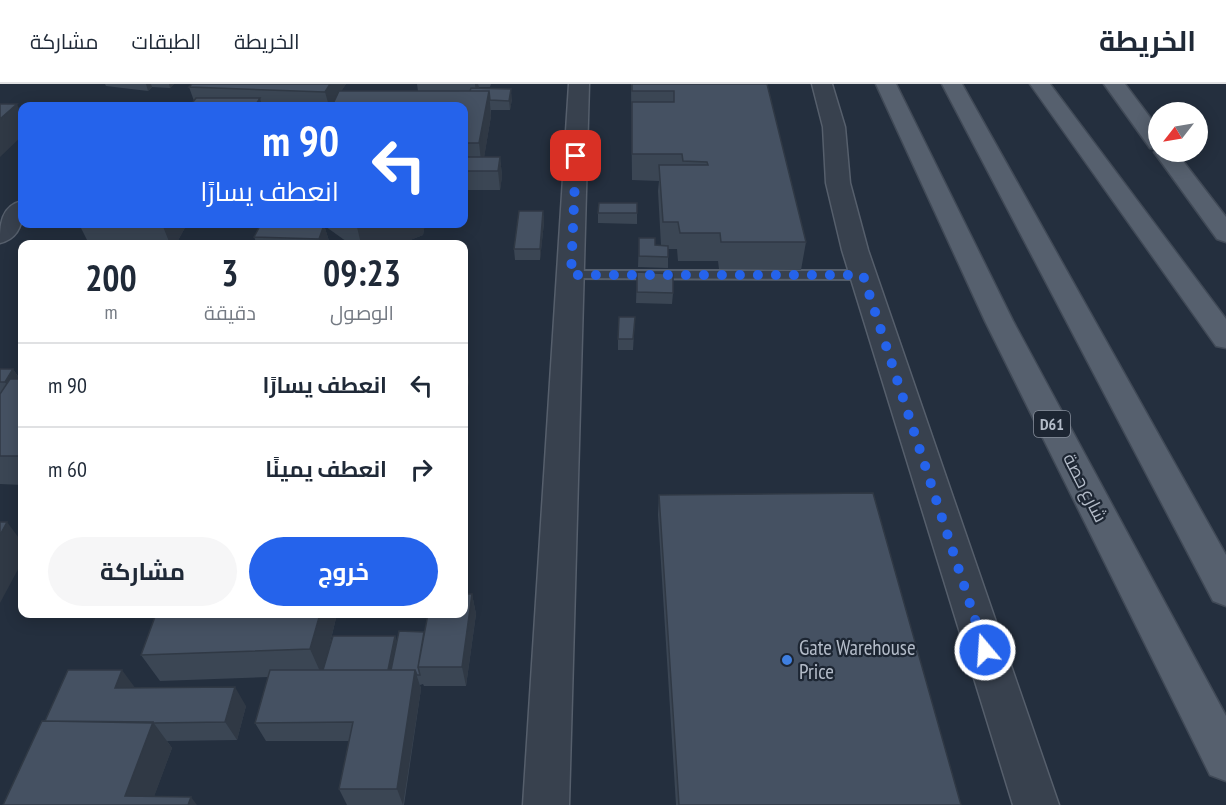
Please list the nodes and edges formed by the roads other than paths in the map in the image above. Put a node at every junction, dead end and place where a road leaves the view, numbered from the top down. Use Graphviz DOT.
graph roads {
  1 [pos="579,84"];
  2 [pos="822,84"];
  3 [pos="886,84"];
  4 [pos="952,84"];
  5 [pos="1040,84"];
  6 [pos="1114,84"];
  7 [pos="1148,130"];
  8 [pos="1172,162"];
  9 [pos="1226,234"];
  10 [pos="571,275"];
  11 [pos="863,275"];
  12 [pos="1226,339"];
  13 [pos="1226,590"];
  14 [pos="1226,760"];
  15 [pos="546,805"];
  16 [pos="1036,805"];
  1 -- 10 [label="street"];
  2 -- 11 [label="street"];
  3 -- 14 [label="main road, شارع حصة / D61"];
  4 -- 13 [label="main road"];
  5 -- 12 [label="main road"];
  6 -- 7 [label="main road"];
  8 -- 9 [label="main road"];
  10 -- 11 [label="lane"];
  10 -- 15 [label="street"];
  11 -- 16 [label="street"];
}
